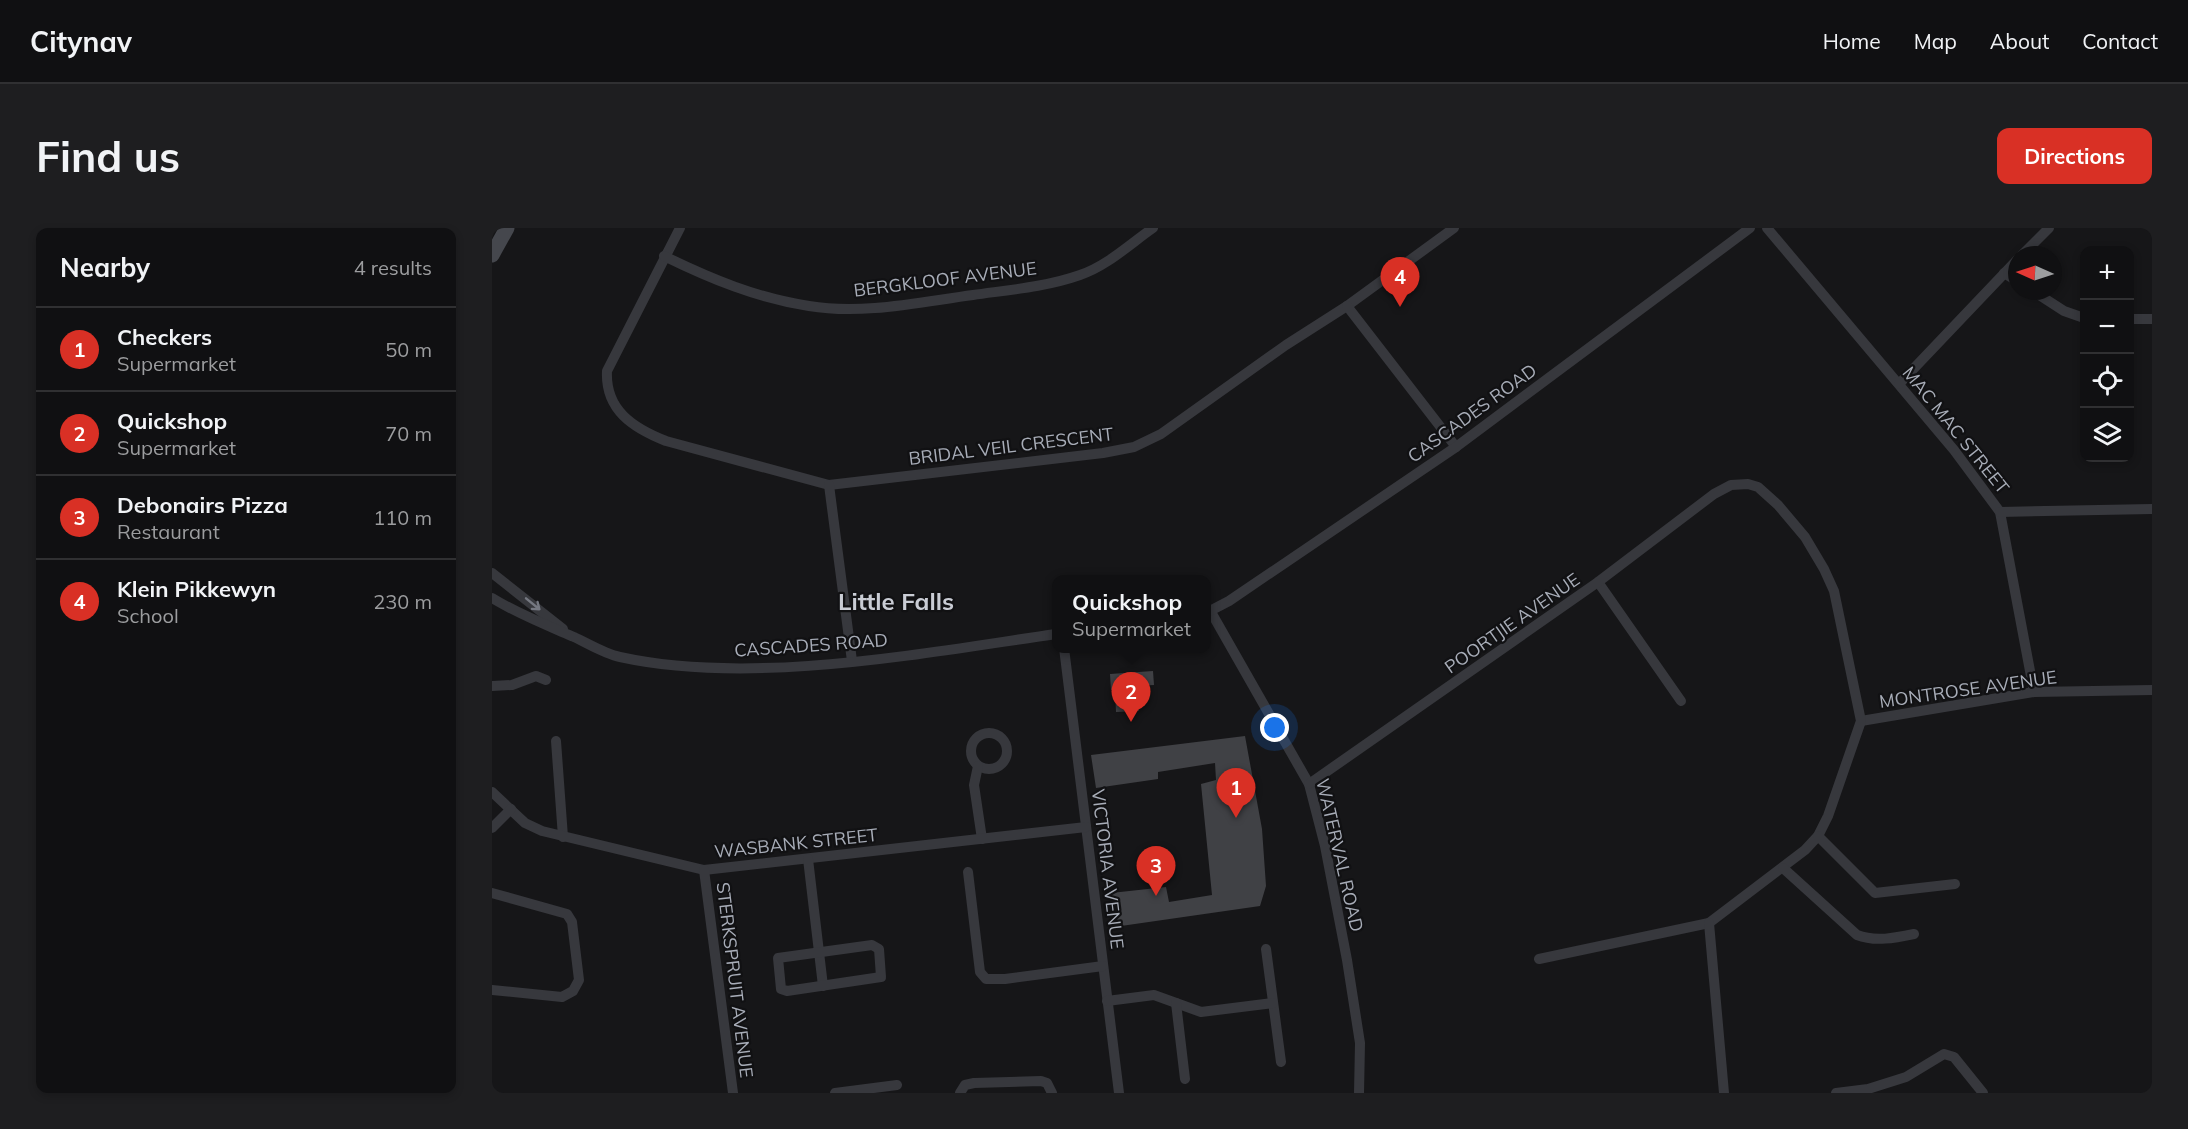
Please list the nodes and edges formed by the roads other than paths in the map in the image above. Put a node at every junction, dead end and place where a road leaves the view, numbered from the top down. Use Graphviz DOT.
graph roads {
  1 [pos="507,228"];
  2 [pos="680,228"];
  3 [pos="1153,228"];
  4 [pos="1454,228"];
  5 [pos="1750,228"];
  6 [pos="1767,228"];
  7 [pos="2049,228"];
  8 [pos="2031,246"];
  9 [pos="492,255"];
  10 [pos="664,256"];
  11 [pos="2008,269"];
  12 [pos="2004,273"];
  13 [pos="2008,275"];
  14 [pos="2047,300"];
  15 [pos="1347,306"];
  16 [pos="2080,316"];
  17 [pos="2134,319"];
  18 [pos="2152,319"];
  19 [pos="1899,384"];
  20 [pos="1456,447"];
  21 [pos="829,485"];
  22 [pos="2152,509"];
  23 [pos="2000,512"];
  24 [pos="492,573"];
  25 [pos="1598,582"];
  26 [pos="492,598"];
  27 [pos="1211,611"];
  28 [pos="1211,615"];
  29 [pos="1052,635"];
  30 [pos="573,637"];
  31 [pos="1065,653"];
  32 [pos="852,661"];
  33 [pos="546,680"];
  34 [pos="492,686"];
  35 [pos="2152,690"];
  36 [pos="2034,692"];
  37 [pos="1681,701"];
  38 [pos="1861,721"];
  39 [pos="556,741"];
  40 [pos="978,766"];
  41 [pos="1309,784"];
  42 [pos="492,792"];
  43 [pos="511,809"];
  44 [pos="1086,827"];
  45 [pos="492,828"];
  46 [pos="1818,836"];
  47 [pos="563,837"];
  48 [pos="982,839"];
  49 [pos="808,859"];
  50 [pos="1783,868"];
  51 [pos="704,870"];
  52 [pos="968,872"];
  53 [pos="1955,884"];
  54 [pos="492,893"];
  55 [pos="1709,923"];
  56 [pos="1914,934"];
  57 [pos="1266,949"];
  58 [pos="818,951"];
  59 [pos="1539,959"];
  60 [pos="1103,966"];
  61 [pos="823,986"];
  62 [pos="492,990"];
  63 [pos="1107,1001"];
  64 [pos="1176,1003"];
  65 [pos="1273,1003"];
  66 [pos="1281,1062"];
  67 [pos="1185,1079"];
  68 [pos="897,1085"];
  69 [pos="854,1092"];
  70 [pos="733,1093"];
  71 [pos="836,1093"];
  72 [pos="960,1093"];
  73 [pos="1052,1093"];
  74 [pos="1119,1093"];
  75 [pos="1359,1093"];
  76 [pos="1724,1093"];
  77 [pos="1836,1093"];
  78 [pos="1983,1093"];
  1 -- 9 [label="main road"];
  2 -- 10 [label="street"];
  3 -- 10 [label="street, BERGKLOOF AVENUE"];
  4 -- 15 [label="street, BRIDAL VEIL CRESCENT"];
  5 -- 20 [label="street, CASCADES ROAD"];
  6 -- 19 [label="street, MAC MAC STREET"];
  7 -- 8 [label="street"];
  10 -- 21 [label="street, BRIDAL VEIL CRESCENT"];
  11 -- 12 [label="street"];
  12 -- 13 [label="street"];
  12 -- 19 [label="street"];
  14 -- 16 [label="street"];
  15 -- 20 [label="street"];
  15 -- 21 [label="street, BRIDAL VEIL CRESCENT"];
  17 -- 18 [label="street"];
  19 -- 23 [label="street, MAC MAC STREET"];
  20 -- 27 [label="street, CASCADES ROAD"];
  21 -- 32 [label="street"];
  22 -- 23 [label="street"];
  23 -- 36 [label="street, MAC MAC STREET"];
  24 -- 30 [label="street, CASCADES ROAD, one-way"];
  25 -- 37 [label="street"];
  25 -- 38 [label="street, POORTJIE AVENUE"];
  25 -- 41 [label="street, POORTJIE AVENUE"];
  26 -- 30 [label="street, CASCADES ROAD"];
  28 -- 41 [label="street, WATERVAL ROAD"];
  29 -- 32 [label="street, CASCADES ROAD"];
  30 -- 32 [label="street, CASCADES ROAD"];
  31 -- 44 [label="street, VICTORIA AVENUE"];
  33 -- 34 [label="street"];
  35 -- 36 [label="street, MONTROSE AVENUE"];
  36 -- 38 [label="street, MONTROSE AVENUE"];
  38 -- 46 [label="street"];
  39 -- 47 [label="street"];
  40 -- 48 [label="street"];
  41 -- 75 [label="street, WATERVAL ROAD"];
  42 -- 43 [label="street, WASBANK STREET"];
  43 -- 45 [label="street"];
  43 -- 47 [label="street, WASBANK STREET"];
  44 -- 48 [label="street, WASBANK STREET"];
  44 -- 60 [label="street, VICTORIA AVENUE"];
  46 -- 50 [label="street"];
  46 -- 53 [label="street"];
  47 -- 51 [label="street, WASBANK STREET"];
  48 -- 49 [label="street, WASBANK STREET"];
  49 -- 51 [label="street, WASBANK STREET"];
  49 -- 58 [label="street"];
  50 -- 55 [label="street"];
  50 -- 56 [label="street"];
  51 -- 70 [label="street, STERKSPRUIT AVENUE"];
  52 -- 60 [label="street"];
  54 -- 62 [label="street"];
  55 -- 59 [label="street"];
  55 -- 76 [label="street"];
  57 -- 65 [label="street"];
  58 -- 61 [label="street"];
  58 -- 61 [label="street"];
  58 -- 61 [label="street"];
  60 -- 63 [label="street, VICTORIA AVENUE"];
  63 -- 64 [label="street"];
  63 -- 74 [label="street, VICTORIA AVENUE"];
  64 -- 65 [label="street"];
  64 -- 67 [label="street"];
  65 -- 66 [label="street"];
  68 -- 69 [label="street"];
  69 -- 71 [label="street"];
  72 -- 73 [label="street"];
  77 -- 78 [label="street"];
}
